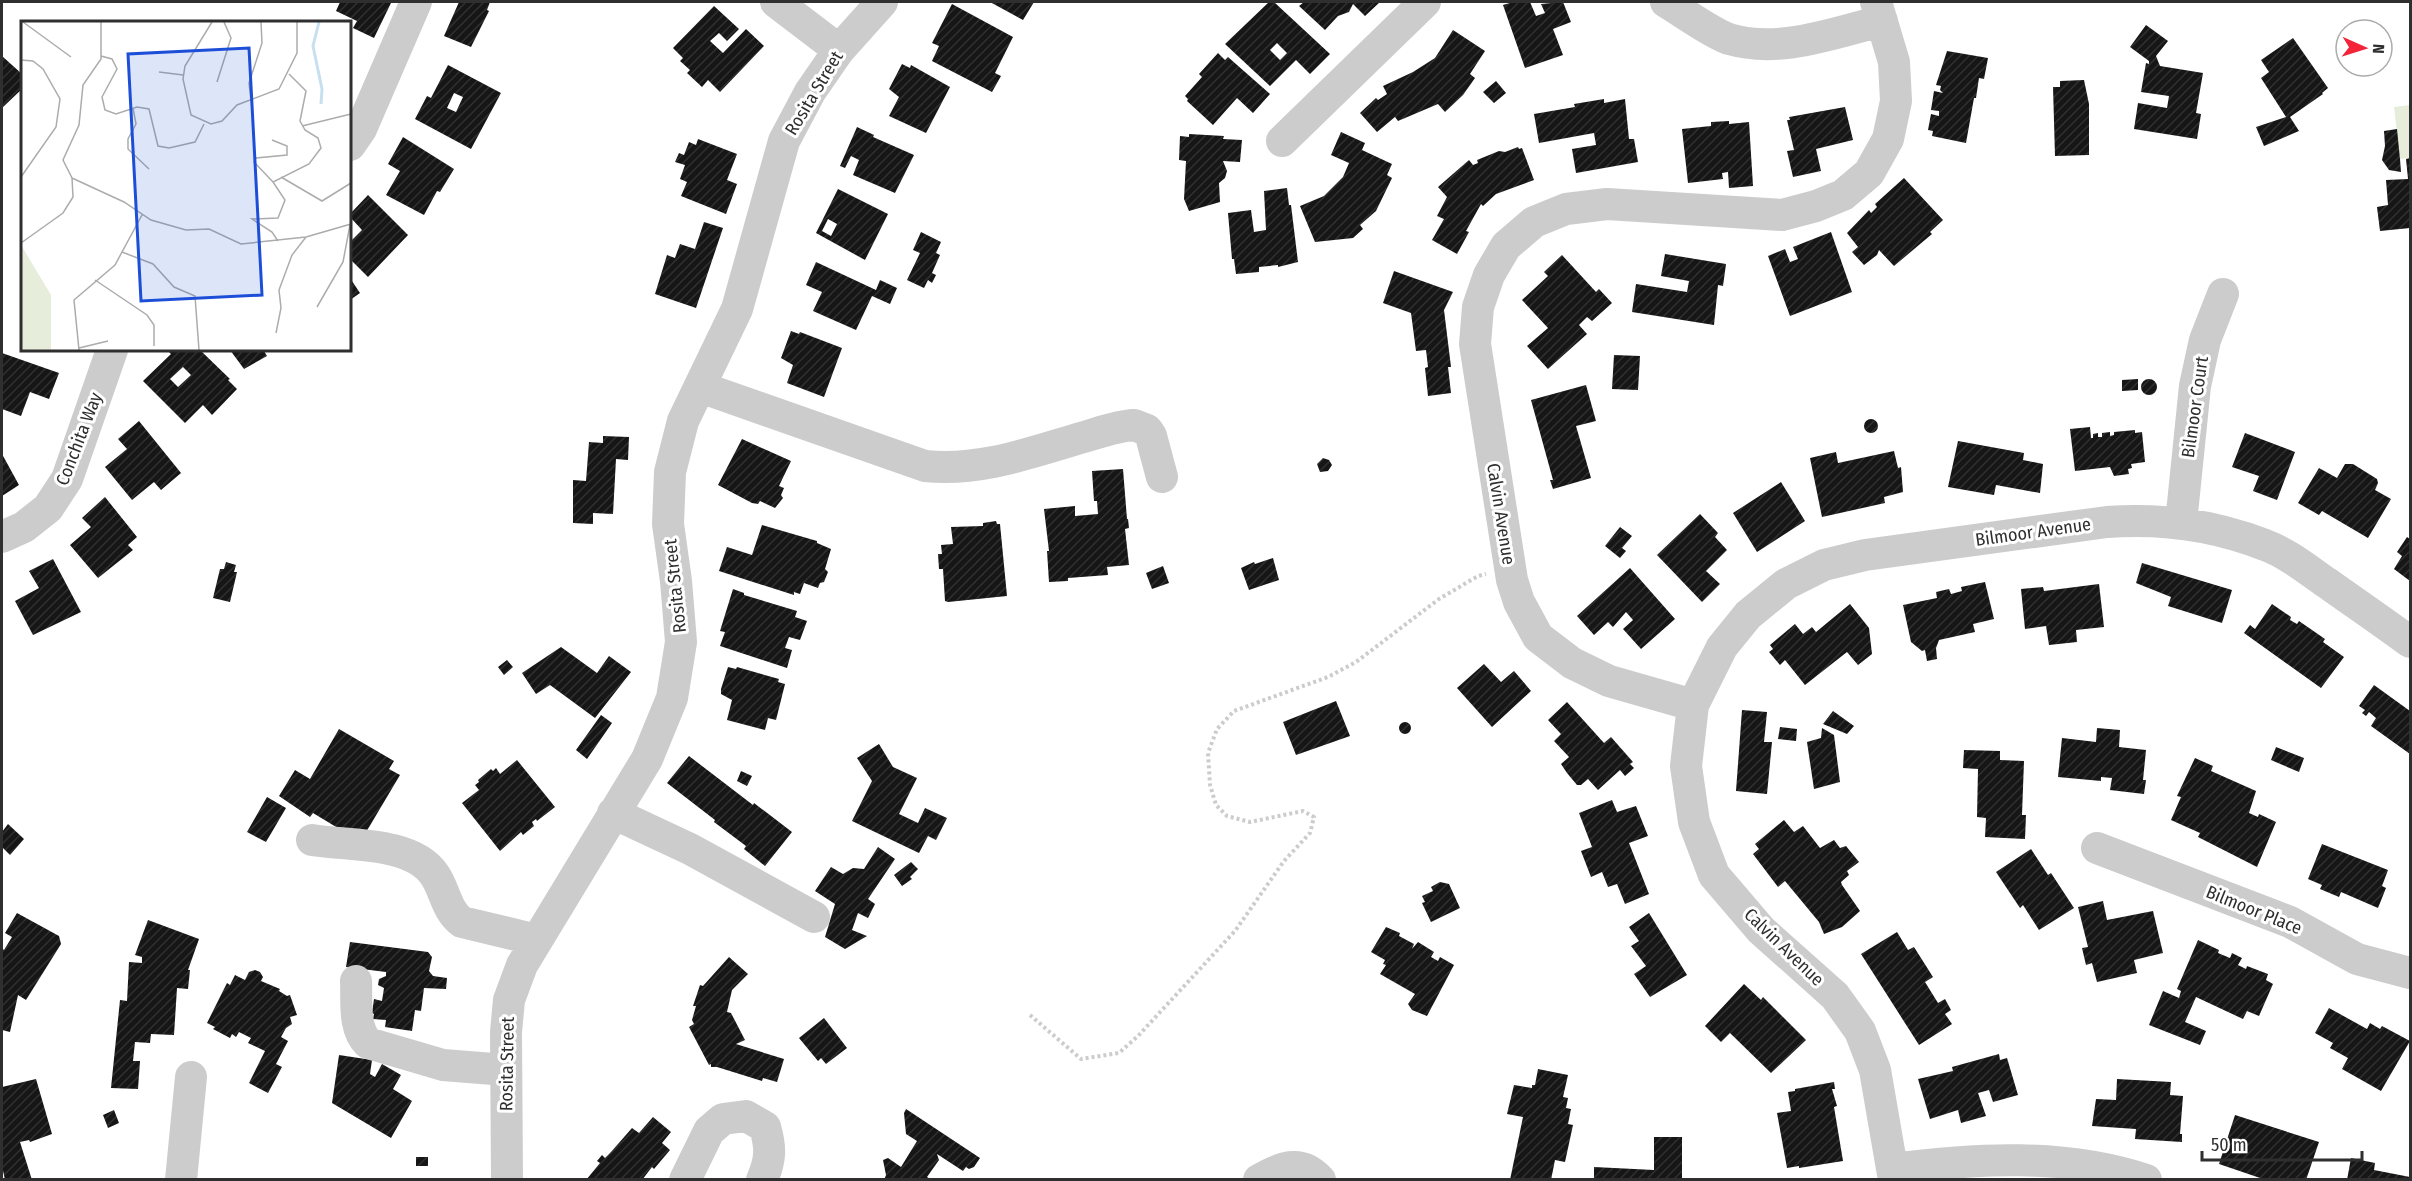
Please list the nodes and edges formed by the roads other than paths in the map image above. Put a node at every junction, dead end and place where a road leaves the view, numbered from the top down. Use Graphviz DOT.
graph roads {
  1 [pos="416,2"];
  2 [pos="776,2"];
  3 [pos="882,2"];
  4 [pos="1425,2"];
  5 [pos="1666,2"];
  6 [pos="1879,11"];
  7 [pos="839,50"];
  8 [pos="1282,141"];
  9 [pos="351,144"];
  10 [pos="2223,294"];
  11 [pos="112,351"];
  12 [pos="700,387"];
  13 [pos="1162,477"];
  14 [pos="2181,523"];
  15 [pos="2,537"];
  16 [pos="2410,642"];
  17 [pos="1693,705"];
  18 [pos="614,813"];
  19 [pos="312,840"];
  20 [pos="2097,848"];
  21 [pos="814,917"];
  22 [pos="537,940"];
  23 [pos="2410,972"];
  24 [pos="356,981"];
  25 [pos="506,1070"];
  26 [pos="191,1077"];
  27 [pos="1893,1174"];
  28 [pos="181,1179"];
  29 [pos="507,1179"];
  30 [pos="686,1179"];
  31 [pos="762,1179"];
  32 [pos="1259,1179"];
  33 [pos="1320,1179"];
  34 [pos="2146,1179"];
  1 -- 9 [label="street"];
  2 -- 7 [label="street"];
  3 -- 7 [label="street, Rosita Street"];
  4 -- 8 [label="street"];
  5 -- 6 [label="street"];
  6 -- 17 [label="street, Calvin Avenue"];
  7 -- 12 [label="street, Rosita Street"];
  10 -- 14 [label="street, Bilmoor Court"];
  11 -- 15 [label="street, Conchita Way"];
  12 -- 13 [label="street"];
  12 -- 18 [label="street, Rosita Street"];
  14 -- 16 [label="street, Bilmoor Avenue"];
  14 -- 17 [label="street, Bilmoor Avenue"];
  17 -- 27 [label="street, Calvin Avenue"];
  18 -- 21 [label="street"];
  18 -- 22 [label="street, Rosita Street"];
  19 -- 22 [label="street"];
  20 -- 23 [label="street, Bilmoor Place"];
  22 -- 25 [label="street, Rosita Street"];
  24 -- 25 [label="street"];
  25 -- 29 [label="street, Rosita Street"];
  26 -- 28 [label="street"];
  27 -- 34 [label="street"];
  30 -- 31 [label="street"];
  32 -- 33 [label="street"];
}
